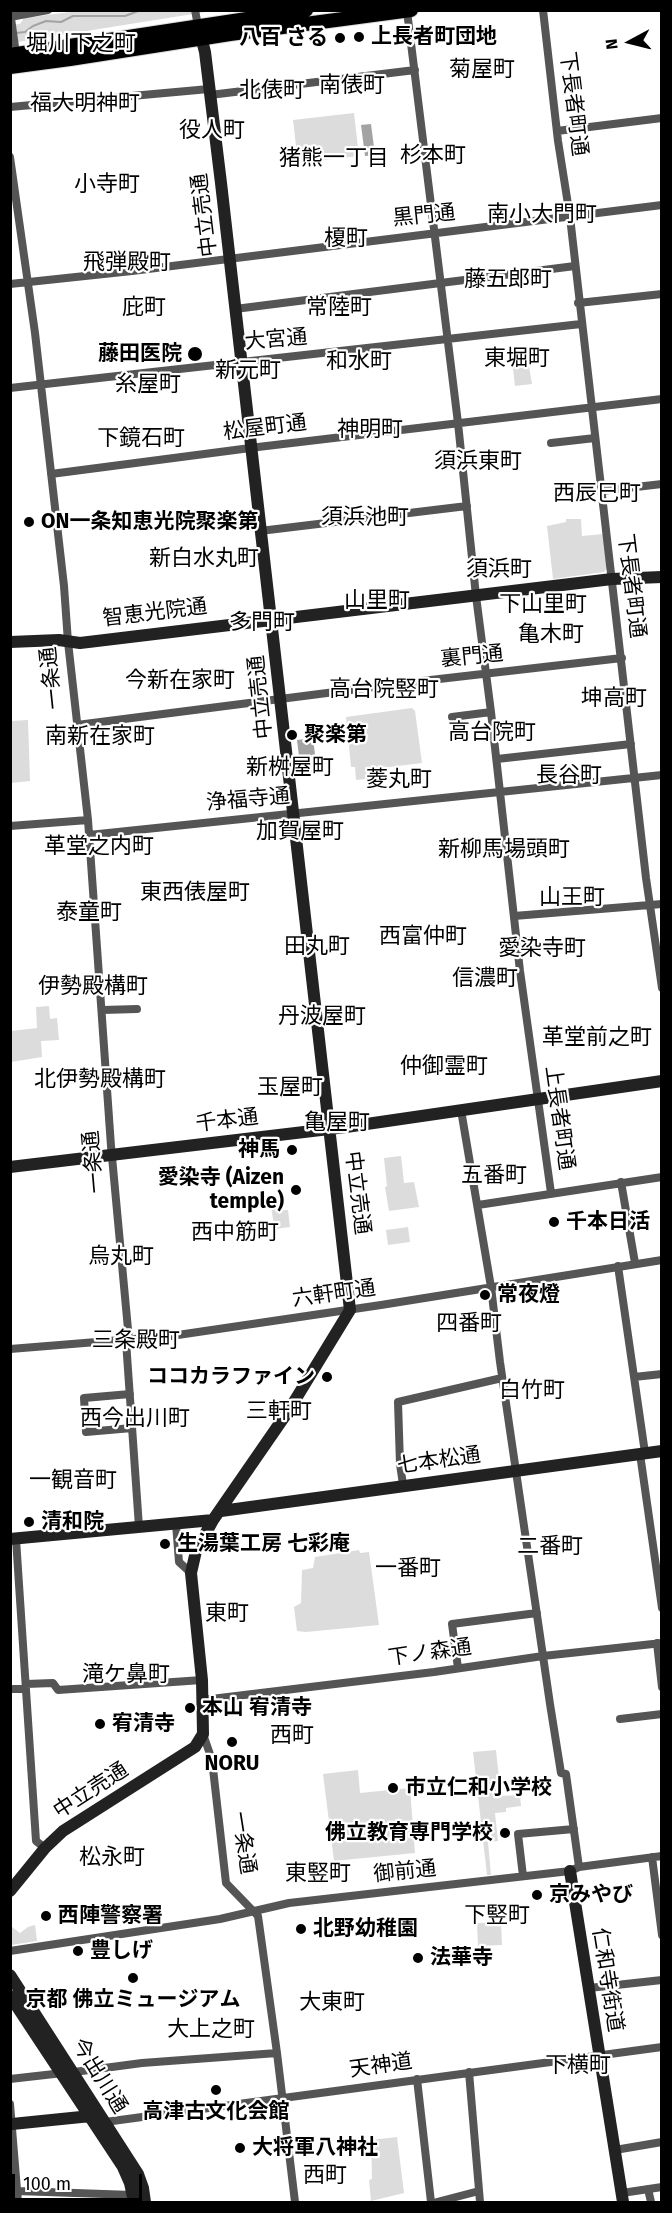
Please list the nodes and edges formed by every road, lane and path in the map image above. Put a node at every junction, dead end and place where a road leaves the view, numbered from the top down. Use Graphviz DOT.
graph roads {
  1 [pos="48,10"];
  2 [pos="306,10"];
  3 [pos="543,10"];
  4 [pos="409,11"];
  5 [pos="11,17"];
  6 [pos="198,22"];
  7 [pos="13,54"];
  8 [pos="415,70"];
  9 [pos="210,92"];
  10 [pos="10,107"];
  11 [pos="662,118"];
  12 [pos="557,131"];
  13 [pos="10,157"];
  14 [pos="662,205"];
  15 [pos="570,217"];
  16 [pos="434,234"];
  17 [pos="230,259"];
  18 [pos="575,266"];
  19 [pos="28,282"];
  20 [pos="441,282"];
  21 [pos="10,284"];
  22 [pos="662,294"];
  23 [pos="578,303"];
  24 [pos="235,309"];
  25 [pos="581,324"];
  26 [pos="447,339"];
  27 [pos="241,361"];
  28 [pos="40,385"];
  29 [pos="10,388"];
  30 [pos="662,399"];
  31 [pos="591,406"];
  32 [pos="458,423"];
  33 [pos="595,438"];
  34 [pos="550,443"];
  35 [pos="251,447"];
  36 [pos="51,474"];
  37 [pos="662,484"];
  38 [pos="601,491"];
  39 [pos="466,506"];
  40 [pos="260,531"];
  41 [pos="662,577"];
  42 [pos="612,579"];
  43 [pos="476,596"];
  44 [pos="271,619"];
  45 [pos="10,642"];
  46 [pos="68,642"];
  47 [pos="622,658"];
  48 [pos="486,674"];
  49 [pos="281,698"];
  50 [pos="491,712"];
  51 [pos="452,717"];
  52 [pos="77,725"];
  53 [pos="631,744"];
  54 [pos="497,759"];
  55 [pos="662,775"];
  56 [pos="635,778"];
  57 [pos="501,793"];
  58 [pos="293,814"];
  59 [pos="88,820"];
  60 [pos="10,826"];
  61 [pos="89,835"];
  62 [pos="662,904"];
  63 [pos="650,905"];
  64 [pos="514,916"];
  65 [pos="662,988"];
  66 [pos="137,1009"];
  67 [pos="103,1010"];
  68 [pos="662,1081"];
  69 [pos="538,1100"];
  70 [pos="461,1110"];
  71 [pos="330,1129"];
  72 [pos="112,1155"];
  73 [pos="10,1167"];
  74 [pos="662,1177"];
  75 [pos="621,1182"];
  76 [pos="551,1193"];
  77 [pos="478,1205"];
  78 [pos="662,1260"];
  79 [pos="634,1263"];
  80 [pos="618,1266"];
  81 [pos="491,1287"];
  82 [pos="350,1310"];
  83 [pos="128,1341"];
  84 [pos="10,1349"];
  85 [pos="662,1374"];
  86 [pos="634,1377"];
  87 [pos="502,1378"];
  88 [pos="130,1394"];
  89 [pos="132,1428"];
  90 [pos="662,1451"];
  91 [pos="643,1453"];
  92 [pos="516,1470"];
  93 [pos="403,1485"];
  94 [pos="217,1515"];
  95 [pos="176,1524"];
  96 [pos="139,1527"];
  97 [pos="13,1539"];
  98 [pos="191,1573"];
  99 [pos="662,1608"];
  100 [pos="537,1613"];
  101 [pos="659,1643"];
  102 [pos="543,1656"];
  103 [pos="458,1668"];
  104 [pos="202,1680"];
  105 [pos="26,1686"];
  106 [pos="662,1687"];
  107 [pos="10,1689"];
  108 [pos="203,1700"];
  109 [pos="662,1714"];
  110 [pos="620,1719"];
  111 [pos="203,1734"];
  112 [pos="574,1829"];
  113 [pos="45,1848"];
  114 [pos="662,1856"];
  115 [pos="652,1857"];
  116 [pos="575,1869"];
  117 [pos="523,1876"];
  118 [pos="10,1891"];
  119 [pos="254,1912"];
  120 [pos="662,1935"];
  121 [pos="10,1951"];
  122 [pos="10,1975"];
  123 [pos="662,1980"];
  124 [pos="589,1988"];
  125 [pos="12,2001"];
  126 [pos="662,2047"];
  127 [pos="277,2053"];
  128 [pos="600,2056"];
  129 [pos="68,2072"];
  130 [pos="469,2072"];
  131 [pos="10,2079"];
  132 [pos="417,2079"];
  133 [pos="282,2097"];
  134 [pos="10,2104"];
  135 [pos="91,2116"];
  136 [pos="105,2122"];
  137 [pos="12,2124"];
  138 [pos="662,2142"];
  139 [pos="615,2150"];
  140 [pos="662,2187"];
  141 [pos="648,2189"];
  142 [pos="17,2191"];
  143 [pos="479,2191"];
  144 [pos="622,2198"];
  145 [pos="134,2199"];
  146 [pos="18,2202"];
  147 [pos="145,2202"];
  148 [pos="295,2202"];
  149 [pos="431,2202"];
  150 [pos="437,2202"];
  151 [pos="480,2202"];
  152 [pos="651,2202"];
  1 -- 5 [label="street"];
  2 -- 6 [label="main road"];
  3 -- 12 [label="street, 下長者町通"];
  4 -- 6 [label="main road"];
  4 -- 8 [label="street, 上長者町通"];
  5 -- 7 [label="street"];
  6 -- 7 [label="main road"];
  6 -- 9 [label="street, 中立売通"];
  8 -- 9 [label="street"];
  8 -- 16 [label="street, 上長者町通"];
  9 -- 10 [label="street"];
  9 -- 17 [label="street, 中立売通"];
  11 -- 12 [label="street"];
  12 -- 15 [label="street, 下長者町通"];
  13 -- 19 [label="street, 一条通"];
  14 -- 15 [label="street, 黒門通"];
  15 -- 16 [label="street, 黒門通"];
  15 -- 18 [label="street, 下長者町通"];
  16 -- 17 [label="street, 黒門通"];
  16 -- 20 [label="street, 上長者町通"];
  17 -- 19 [label="street, 黒門通"];
  17 -- 24 [label="street, 中立売通"];
  18 -- 20 [label="street"];
  18 -- 23 [label="street, 下長者町通"];
  19 -- 21 [label="street, 黒門通"];
  19 -- 28 [label="street, 一条通"];
  20 -- 24 [label="street"];
  20 -- 26 [label="street, 上長者町通"];
  22 -- 23 [label="street"];
  23 -- 25 [label="street, 下長者町通"];
  24 -- 27 [label="street, 中立売通"];
  25 -- 26 [label="street, 大宮通"];
  25 -- 31 [label="street, 下長者町通"];
  26 -- 27 [label="street, 大宮通"];
  26 -- 32 [label="street, 上長者町通"];
  27 -- 28 [label="street, 大宮通"];
  27 -- 35 [label="street, 中立売通"];
  28 -- 29 [label="street, 大宮通"];
  28 -- 36 [label="street, 一条通"];
  30 -- 31 [label="street, 松屋町通"];
  31 -- 32 [label="street, 松屋町通"];
  31 -- 33 [label="street, 下長者町通"];
  32 -- 35 [label="street, 松屋町通"];
  32 -- 39 [label="street, 上長者町通"];
  33 -- 34 [label="street"];
  33 -- 38 [label="street, 下長者町通"];
  35 -- 36 [label="street, 松屋町通"];
  35 -- 40 [label="street, 中立売通"];
  36 -- 46 [label="street, 一条通"];
  37 -- 38 [label="street"];
  38 -- 42 [label="street, 下長者町通"];
  39 -- 40 [label="street"];
  39 -- 43 [label="street, 上長者町通"];
  40 -- 44 [label="street, 中立売通"];
  41 -- 42 [label="street, 智恵光院通"];
  42 -- 43 [label="street, 智恵光院通"];
  42 -- 47 [label="street, 下長者町通"];
  43 -- 44 [label="street, 智恵光院通"];
  43 -- 48 [label="street, 上長者町通"];
  44 -- 46 [label="street, 智恵光院通"];
  44 -- 49 [label="street, 中立売通"];
  45 -- 46 [label="street, 智恵光院通"];
  46 -- 52 [label="street, 一条通"];
  47 -- 48 [label="street, 裏門通"];
  47 -- 53 [label="street, 下長者町通"];
  48 -- 49 [label="street, 裏門通"];
  48 -- 50 [label="street, 上長者町通"];
  49 -- 52 [label="street, 裏門通"];
  49 -- 58 [label="street, 中立売通"];
  50 -- 51 [label="street"];
  50 -- 54 [label="street, 上長者町通"];
  52 -- 59 [label="street, 一条通"];
  53 -- 54 [label="street"];
  53 -- 56 [label="street, 下長者町通"];
  54 -- 57 [label="street, 上長者町通"];
  55 -- 56 [label="street, 浄福寺通"];
  56 -- 57 [label="street, 浄福寺通"];
  56 -- 63 [label="street, 下長者町通"];
  57 -- 58 [label="street, 浄福寺通"];
  57 -- 64 [label="street, 上長者町通"];
  58 -- 61 [label="street, 浄福寺通"];
  58 -- 71 [label="street, 中立売通"];
  59 -- 60 [label="street"];
  59 -- 61 [label="street, 一条通"];
  61 -- 67 [label="street, 一条通"];
  62 -- 63 [label="street"];
  63 -- 64 [label="street"];
  63 -- 65 [label="street, 下長者町通"];
  64 -- 69 [label="street, 上長者町通"];
  66 -- 67 [label="street"];
  67 -- 72 [label="street, 一条通"];
  68 -- 69 [label="street, 千本通"];
  69 -- 70 [label="street, 千本通"];
  69 -- 76 [label="street, 上長者町通"];
  70 -- 71 [label="street, 千本通"];
  70 -- 77 [label="street"];
  71 -- 72 [label="street, 千本通"];
  71 -- 82 [label="street, 中立売通"];
  72 -- 73 [label="street, 千本通"];
  72 -- 83 [label="street, 一条通"];
  74 -- 75 [label="street"];
  75 -- 76 [label="street"];
  75 -- 79 [label="street"];
  76 -- 77 [label="street"];
  77 -- 81 [label="street"];
  78 -- 79 [label="street, 六軒町通"];
  79 -- 80 [label="street, 六軒町通"];
  80 -- 81 [label="street, 六軒町通"];
  80 -- 86 [label="street"];
  81 -- 82 [label="street, 六軒町通"];
  81 -- 87 [label="street"];
  82 -- 83 [label="street, 六軒町通"];
  82 -- 94 [label="street"];
  83 -- 84 [label="street, 六軒町通"];
  83 -- 88 [label="street, 一条通"];
  85 -- 86 [label="street"];
  86 -- 91 [label="street"];
  87 -- 92 [label="street"];
  87 -- 93 [label="street"];
  88 -- 89 [label="street, 一条通"];
  88 -- 89 [label="street"];
  89 -- 96 [label="street, 一条通"];
  90 -- 91 [label="street, 七本松通"];
  91 -- 92 [label="street, 七本松通"];
  91 -- 99 [label="street"];
  92 -- 93 [label="street, 七本松通"];
  92 -- 100 [label="street"];
  93 -- 94 [label="street, 七本松通"];
  94 -- 95 [label="street, 七本松通"];
  94 -- 98 [label="street, 一条通"];
  95 -- 96 [label="street, 七本松通"];
  95 -- 98 [label="street"];
  96 -- 97 [label="street, 七本松通"];
  97 -- 105 [label="street"];
  98 -- 104 [label="street, 一条通"];
  100 -- 102 [label="street"];
  100 -- 103 [label="street"];
  101 -- 102 [label="street, 下ノ森通"];
  101 -- 106 [label="street"];
  102 -- 103 [label="street, 下ノ森通"];
  102 -- 112 [label="street"];
  103 -- 108 [label="street, 下ノ森通"];
  104 -- 105 [label="street"];
  104 -- 108 [label="street, 一条通"];
  105 -- 107 [label="street"];
  105 -- 113 [label="street"];
  108 -- 111 [label="street, 一条通"];
  109 -- 110 [label="street"];
  111 -- 113 [label="street, 中立売通"];
  111 -- 119 [label="street, 一条通"];
  112 -- 116 [label="street"];
  112 -- 117 [label="street"];
  113 -- 118 [label="street, 中立売通"];
  114 -- 115 [label="street, 御前通"];
  115 -- 116 [label="street, 御前通"];
  115 -- 120 [label="street"];
  116 -- 117 [label="street, 御前通"];
  116 -- 124 [label="street, 仁和寺街道"];
  117 -- 119 [label="street, 御前通"];
  119 -- 121 [label="street, 御前通"];
  119 -- 127 [label="street, 一条通"];
  122 -- 129 [label="street, 今出川通"];
  123 -- 124 [label="street"];
  124 -- 128 [label="street, 仁和寺街道"];
  125 -- 129 [label="street, 今出川通"];
  126 -- 128 [label="street, 天神道"];
  127 -- 129 [label="street"];
  127 -- 133 [label="street, 一条通"];
  128 -- 130 [label="street, 天神道"];
  128 -- 139 [label="street, 仁和寺街道"];
  129 -- 131 [label="street"];
  129 -- 135 [label="street, 今出川通"];
  129 -- 136 [label="street, 今出川通"];
  130 -- 132 [label="street, 天神道"];
  130 -- 143 [label="street"];
  132 -- 133 [label="street, 天神道"];
  132 -- 149 [label="street"];
  133 -- 136 [label="street, 天神道"];
  133 -- 148 [label="street, 一条通"];
  134 -- 137 [label="street"];
  135 -- 136 [label="street"];
  135 -- 137 [label="street"];
  135 -- 145 [label="street, 今出川通"];
  136 -- 147 [label="street, 今出川通"];
  137 -- 142 [label="street"];
  138 -- 139 [label="street"];
  139 -- 144 [label="street, 仁和寺街道"];
  140 -- 141 [label="street"];
  141 -- 144 [label="street"];
  141 -- 152 [label="street"];
  142 -- 145 [label="street"];
  142 -- 146 [label="street"];
  143 -- 150 [label="street"];
  143 -- 151 [label="street"];
}
